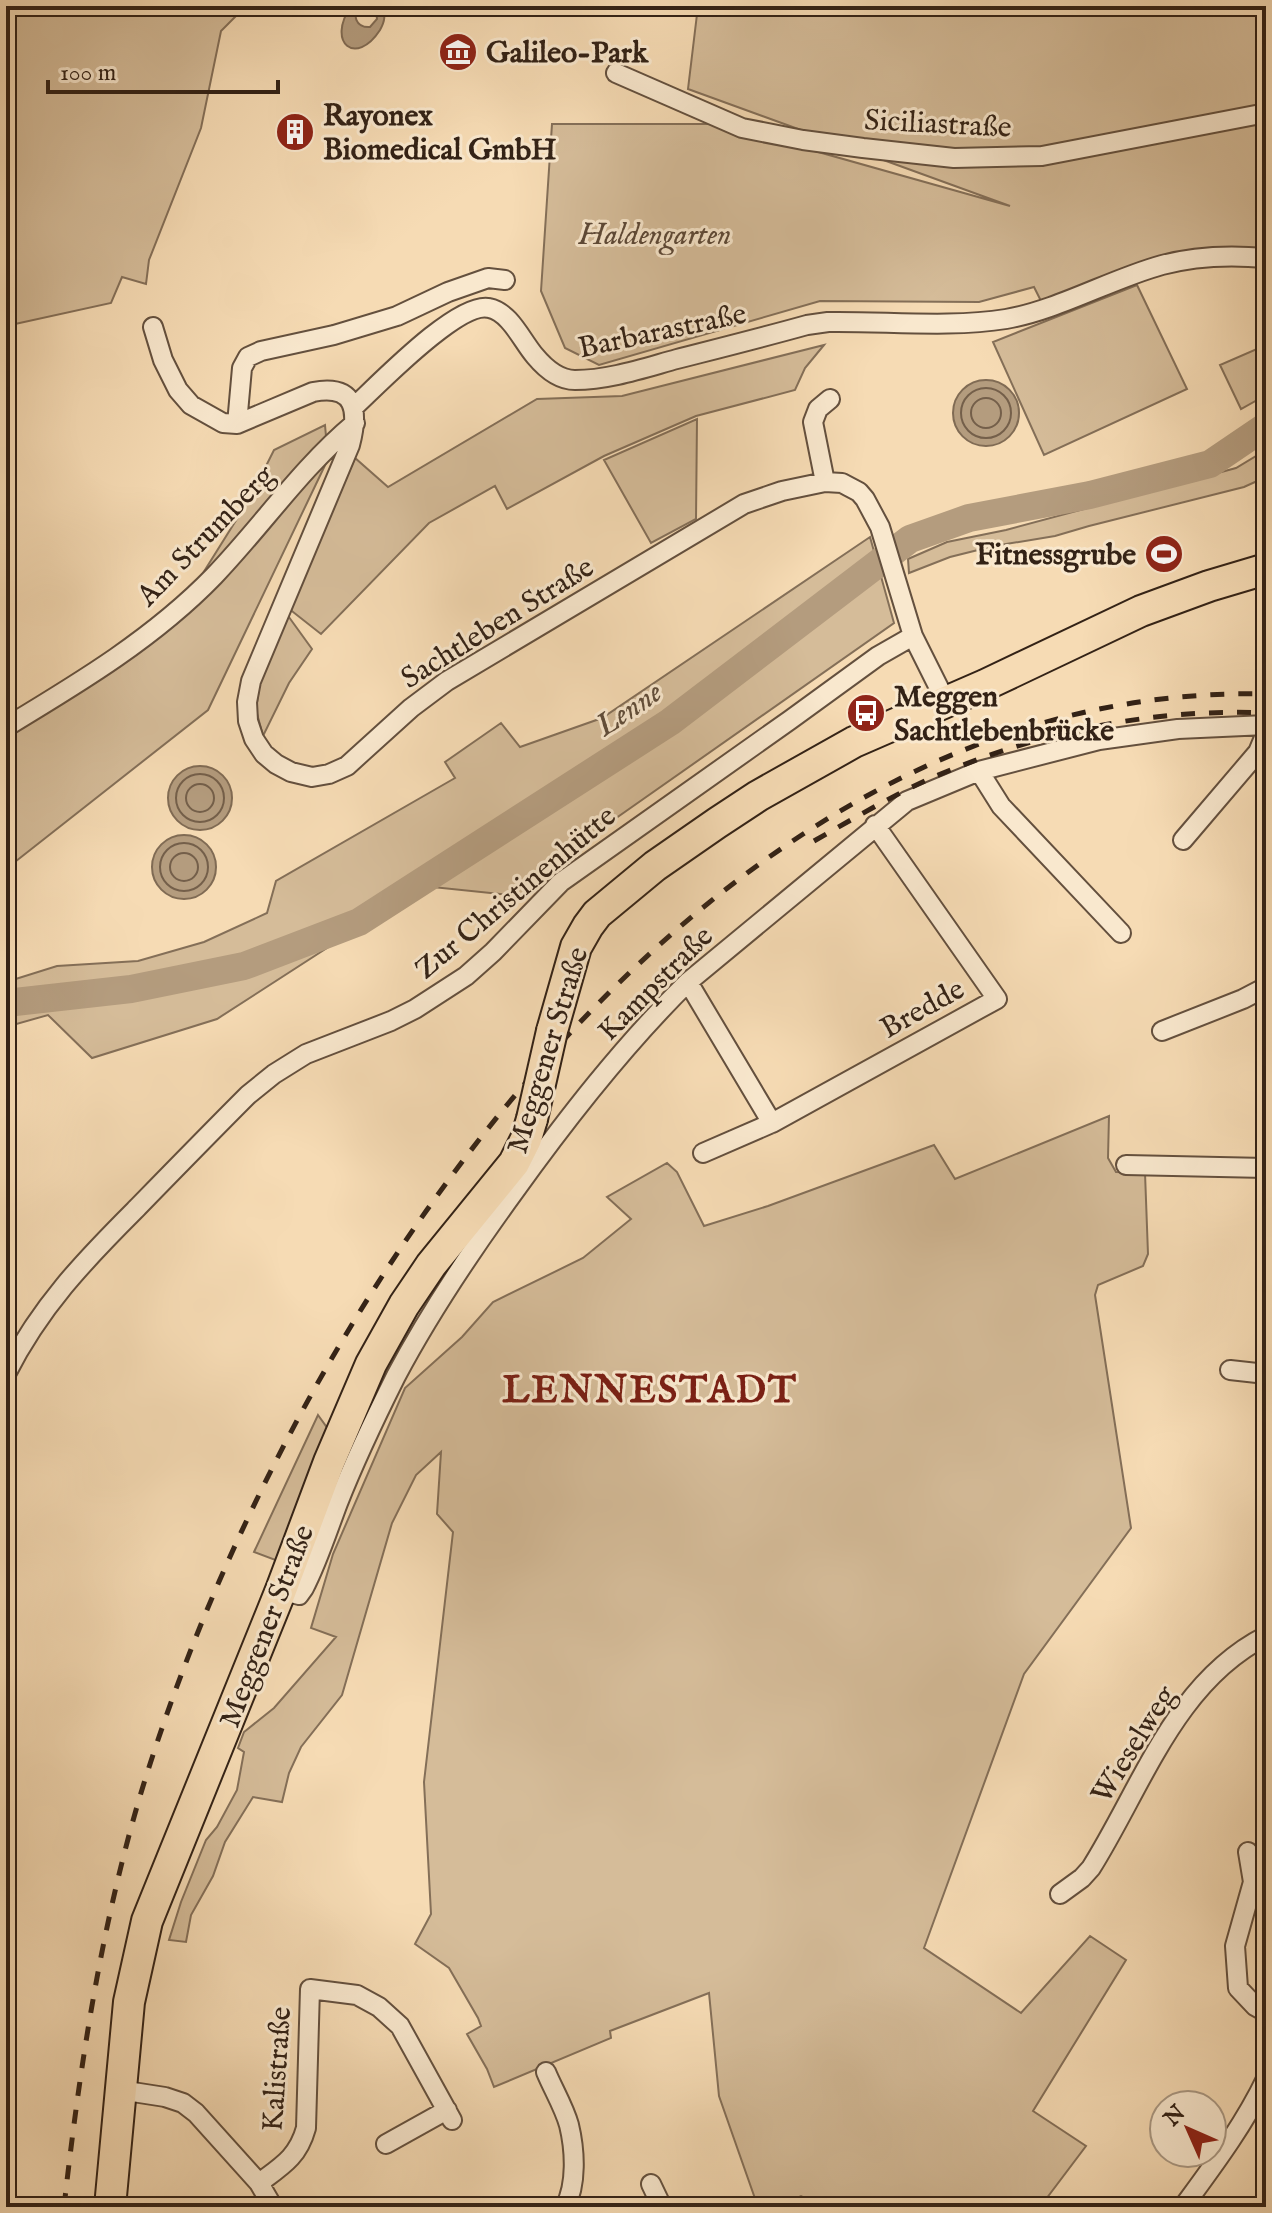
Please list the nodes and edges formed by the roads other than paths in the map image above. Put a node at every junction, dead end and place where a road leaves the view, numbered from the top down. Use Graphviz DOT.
graph roads {
  1 [pos="616,73"];
  2 [pos="1266,113"];
  3 [pos="1266,258"];
  4 [pos="505,280"];
  5 [pos="153,327"];
  6 [pos="830,399"];
  7 [pos="354,415"];
  8 [pos="237,424"];
  9 [pos="825,482"];
  10 [pos="1266,569"];
  11 [pos="910,628"];
  12 [pos="946,702"];
  13 [pos="1266,725"];
  14 [pos="6,727"];
  15 [pos="1266,733"];
  16 [pos="979,771"];
  17 [pos="875,825"];
  18 [pos="1183,840"];
  19 [pos="1121,933"];
  20 [pos="688,982"];
  21 [pos="1266,987"];
  22 [pos="1162,1031"];
  23 [pos="772,1123"];
  24 [pos="703,1153"];
  25 [pos="1126,1165"];
  26 [pos="1266,1168"];
  27 [pos="1230,1370"];
  28 [pos="6,1374"];
  29 [pos="1266,1374"];
  30 [pos="281,1590"];
  31 [pos="1266,1636"];
  32 [pos="1248,1852"];
  33 [pos="1060,1894"];
  34 [pos="1266,2012"];
  35 [pos="546,2072"];
  36 [pos="1266,2079"];
  37 [pos="120,2090"];
  38 [pos="386,2144"];
  39 [pos="259,2183"];
  40 [pos="651,2184"];
  41 [pos="110,2207"];
  42 [pos="273,2207"];
  43 [pos="565,2207"];
  44 [pos="662,2207"];
  45 [pos="1183,2207"];
  1 -- 2 [label="street, Siciliastraße"];
  3 -- 7 [label="street, Barbarastraße"];
  4 -- 8 [label="street"];
  5 -- 8 [label="street"];
  6 -- 9 [label="street"];
  7 -- 8 [label="street"];
  7 -- 9 [label="street, Sachtleben Straße"];
  7 -- 14 [label="street, Am Strumberg"];
  9 -- 11 [label="street"];
  10 -- 12 [label="main road, Meggener Straße"];
  11 -- 12 [label="street"];
  11 -- 28 [label="street, Zur Christinenhütte"];
  12 -- 30 [label="main road, Meggener Straße, bridge"];
  13 -- 16 [label="street, Kampstraße"];
  15 -- 18 [label="street"];
  16 -- 17 [label="street, Kampstraße"];
  16 -- 19 [label="street"];
  17 -- 20 [label="street, Kampstraße"];
  17 -- 23 [label="street, Bredde"];
  20 -- 23 [label="street"];
  20 -- 30 [label="street, Kampstraße"];
  21 -- 22 [label="street"];
  23 -- 24 [label="street, Bredde"];
  25 -- 26 [label="street"];
  27 -- 29 [label="street"];
  30 -- 37 [label="main road, Meggener Straße"];
  31 -- 33 [label="street, Wieselweg"];
  32 -- 34 [label="street"];
  35 -- 43 [label="street"];
  36 -- 45 [label="street"];
  37 -- 39 [label="street"];
  37 -- 41 [label="main road, Meggener Straße"];
  38 -- 39 [label="street, Kalistraße"];
  39 -- 42 [label="street"];
  40 -- 44 [label="street"];
}
